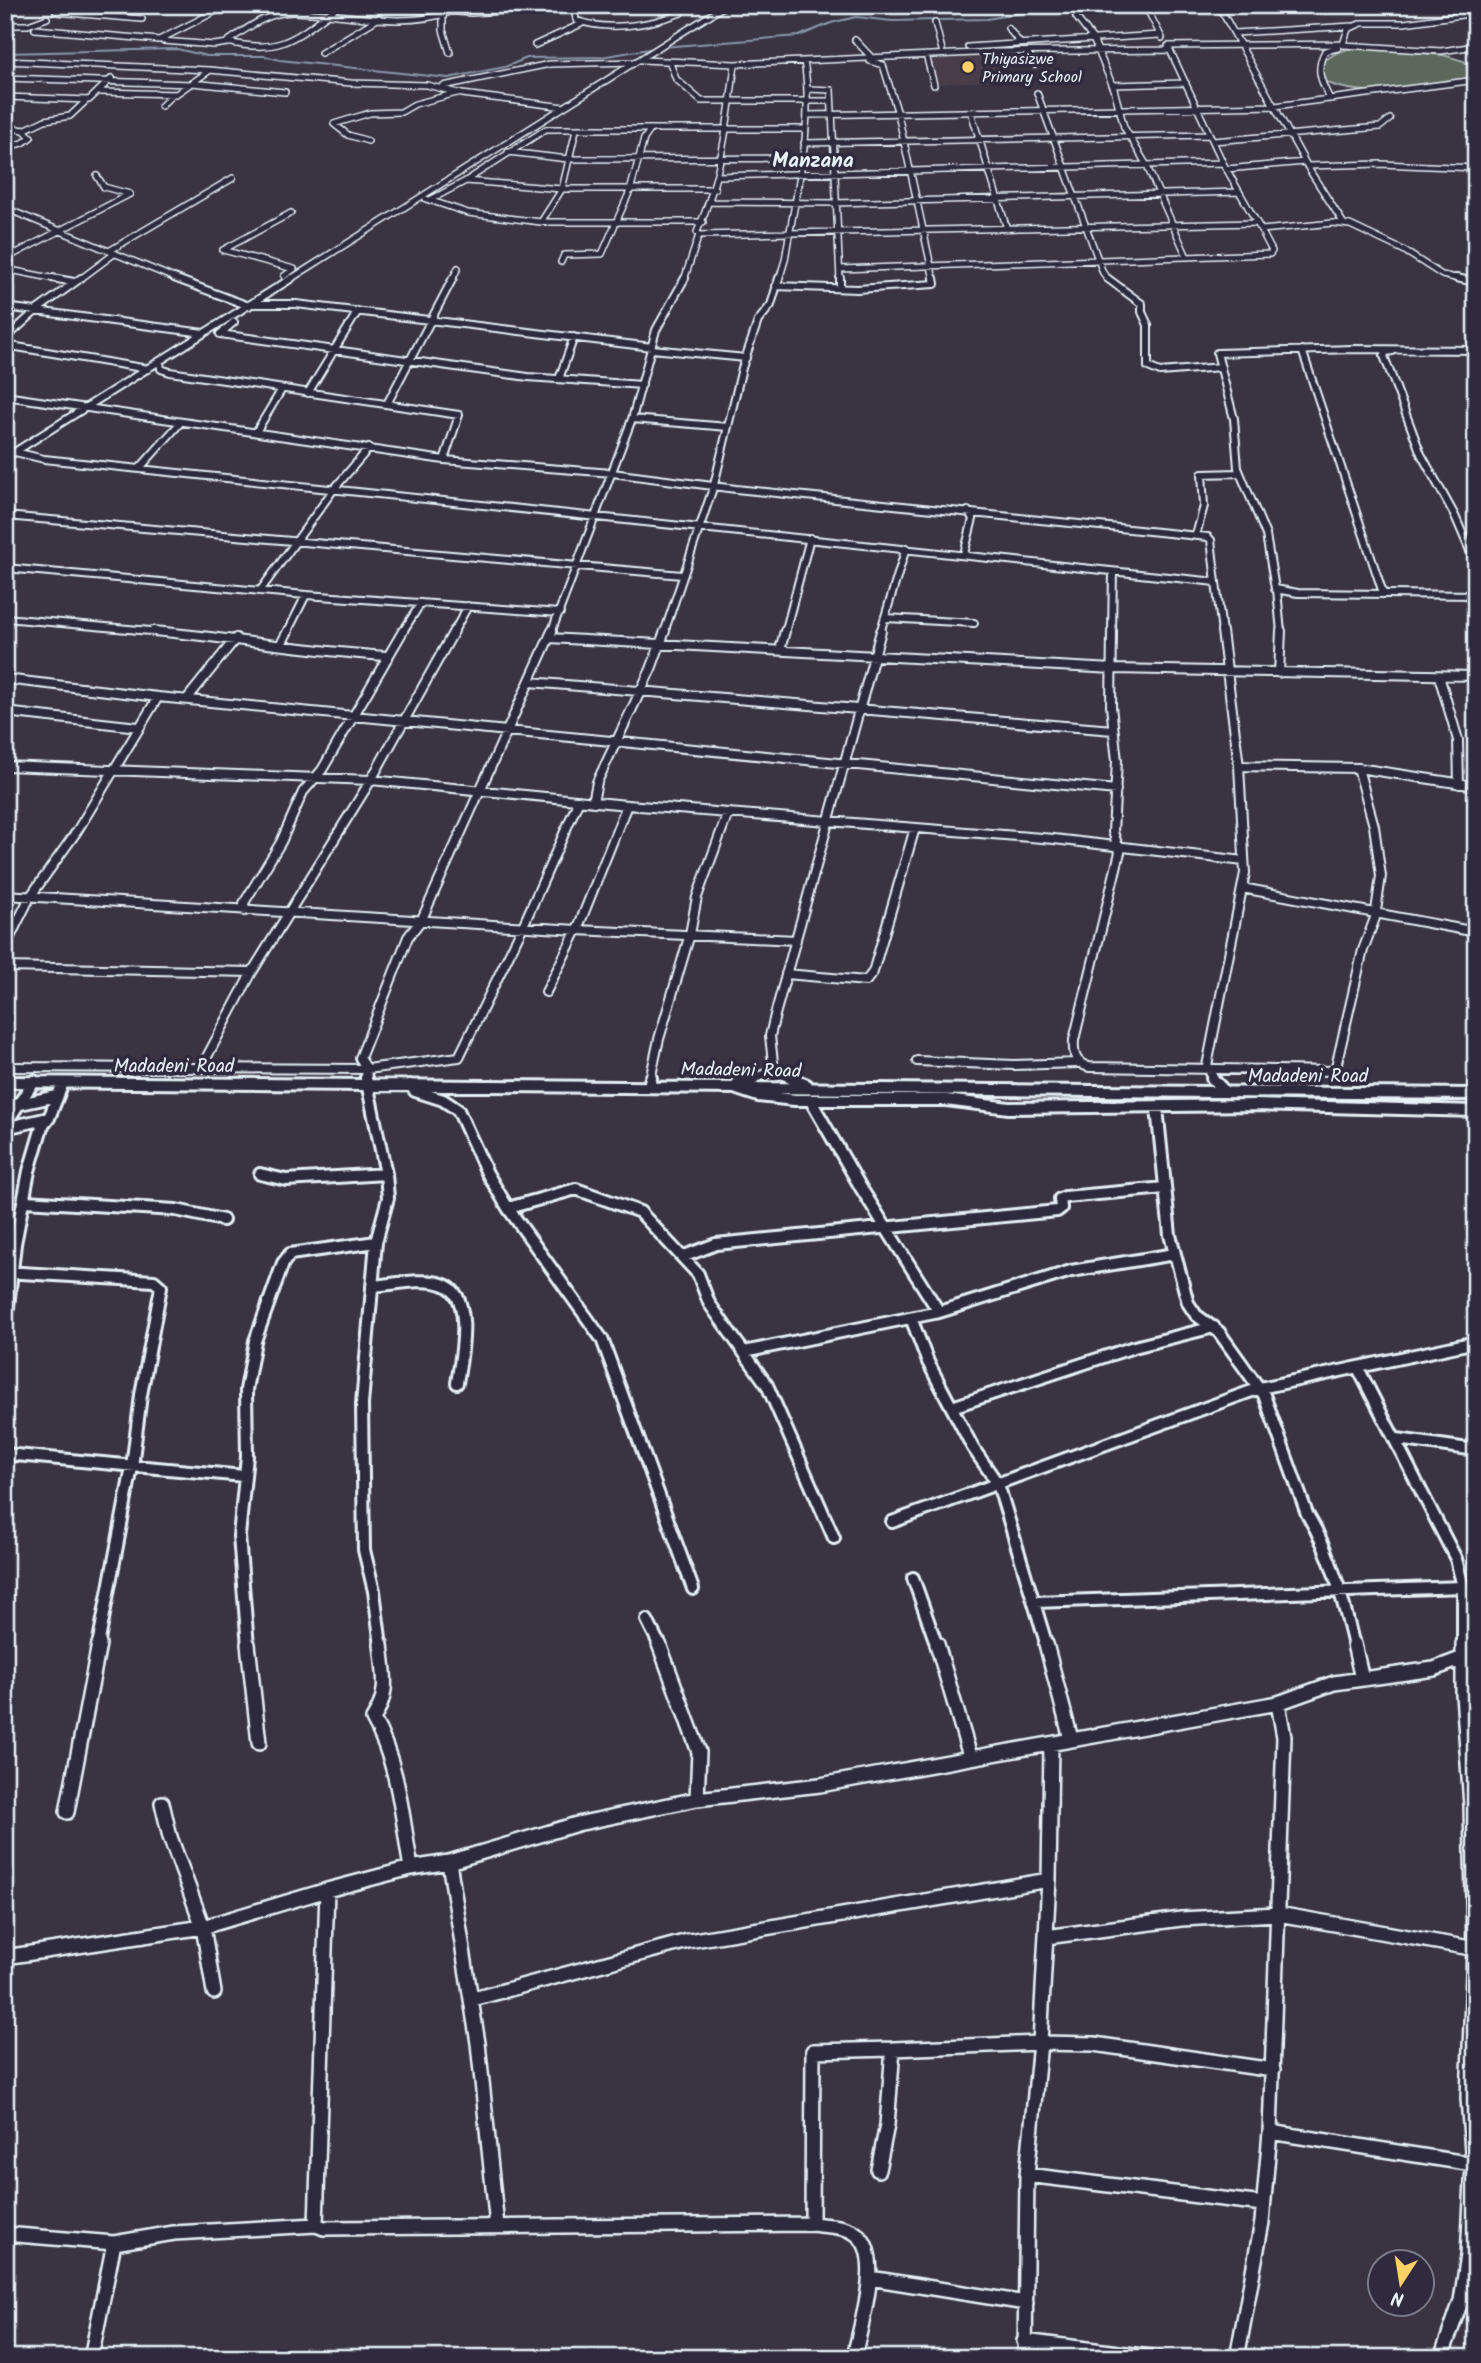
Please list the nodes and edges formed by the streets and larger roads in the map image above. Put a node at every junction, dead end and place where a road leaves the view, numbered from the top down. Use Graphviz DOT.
graph roads {
  1 [pos="64,5"];
  2 [pos="228,5"];
  3 [pos="336,5"];
  4 [pos="365,5"];
  5 [pos="466,5"];
  6 [pos="586,5"];
  7 [pos="680,5"];
  8 [pos="726,5"];
  9 [pos="838,5"];
  10 [pos="570,6"];
  11 [pos="409,7"];
  12 [pos="849,7"];
  13 [pos="512,8"];
  14 [pos="1222,10"];
  15 [pos="1148,11"];
  16 [pos="56,12"];
  17 [pos="450,12"];
  18 [pos="464,12"];
  19 [pos="1476,13"];
  20 [pos="328,14"];
  21 [pos="443,15"];
  22 [pos="383,17"];
  23 [pos="1076,17"];
  24 [pos="47,18"];
  25 [pos="142,19"];
  26 [pos="581,23"];
  27 [pos="935,23"];
  28 [pos="5,25"];
  29 [pos="1352,26"];
  30 [pos="1008,28"];
  31 [pos="1235,33"];
  32 [pos="1160,35"];
  33 [pos="1093,39"];
  34 [pos="159,40"];
  35 [pos="855,40"];
  36 [pos="228,43"];
  37 [pos="1020,43"];
  38 [pos="1343,44"];
  39 [pos="536,45"];
  40 [pos="1240,45"];
  41 [pos="1476,47"];
  42 [pos="1169,48"];
  43 [pos="1099,51"];
  44 [pos="942,52"];
  45 [pos="1026,52"];
  46 [pos="450,53"];
  47 [pos="321,54"];
  48 [pos="926,55"];
  49 [pos="871,57"];
  50 [pos="845,58"];
  51 [pos="5,61"];
  52 [pos="640,61"];
  53 [pos="804,61"];
  54 [pos="670,63"];
  55 [pos="735,64"];
  56 [pos="1035,65"];
  57 [pos="122,67"];
  58 [pos="209,70"];
  59 [pos="5,78"];
  60 [pos="1476,80"];
  61 [pos="109,81"];
  62 [pos="1186,83"];
  63 [pos="191,84"];
  64 [pos="934,85"];
  65 [pos="1112,85"];
  66 [pos="440,87"];
  67 [pos="809,89"];
  68 [pos="100,92"];
  69 [pos="285,92"];
  70 [pos="457,93"];
  71 [pos="1037,93"];
  72 [pos="173,94"];
  73 [pos="5,97"];
  74 [pos="1330,99"];
  75 [pos="89,100"];
  76 [pos="731,101"];
  77 [pos="808,101"];
  78 [pos="831,101"];
  79 [pos="161,106"];
  80 [pos="1275,106"];
  81 [pos="564,107"];
  82 [pos="1197,108"];
  83 [pos="1041,110"];
  84 [pos="1120,110"];
  85 [pos="971,112"];
  86 [pos="898,114"];
  87 [pos="807,115"];
  88 [pos="832,115"];
  89 [pos="1390,119"];
  90 [pos="5,127"];
  91 [pos="728,129"];
  92 [pos="806,129"];
  93 [pos="24,130"];
  94 [pos="576,130"];
  95 [pos="651,130"];
  96 [pos="1291,134"];
  97 [pos="1129,137"];
  98 [pos="1211,138"];
  99 [pos="1053,139"];
  100 [pos="979,140"];
  101 [pos="368,141"];
  102 [pos="904,142"];
  103 [pos="832,143"];
  104 [pos="804,144"];
  105 [pos="5,147"];
  106 [pos="508,152"];
  107 [pos="802,158"];
  108 [pos="568,159"];
  109 [pos="720,159"];
  110 [pos="639,160"];
  111 [pos="1223,163"];
  112 [pos="1146,164"];
  113 [pos="1306,164"];
  114 [pos="1065,167"];
  115 [pos="1476,168"];
  116 [pos="987,169"];
  117 [pos="1226,169"];
  118 [pos="909,172"];
  119 [pos="833,174"];
  120 [pos="799,175"];
  121 [pos="97,176"];
  122 [pos="718,176"];
  123 [pos="233,178"];
  124 [pos="466,181"];
  125 [pos="562,189"];
  126 [pos="715,189"];
  127 [pos="630,191"];
  128 [pos="1239,192"];
  129 [pos="1159,194"];
  130 [pos="1074,196"];
  131 [pos="421,197"];
  132 [pos="998,198"];
  133 [pos="430,200"];
  134 [pos="916,200"];
  135 [pos="710,202"];
  136 [pos="793,203"];
  137 [pos="835,203"];
  138 [pos="5,208"];
  139 [pos="291,213"];
  140 [pos="541,222"];
  141 [pos="703,222"];
  142 [pos="613,223"];
  143 [pos="1256,223"];
  144 [pos="1344,224"];
  145 [pos="1171,225"];
  146 [pos="1086,227"];
  147 [pos="1007,229"];
  148 [pos="1261,230"];
  149 [pos="61,231"];
  150 [pos="923,232"];
  151 [pos="838,234"];
  152 [pos="699,235"];
  153 [pos="787,235"];
  154 [pos="111,253"];
  155 [pos="1187,257"];
  156 [pos="5,259"];
  157 [pos="1098,260"];
  158 [pos="561,261"];
  159 [pos="931,265"];
  160 [pos="458,268"];
  161 [pos="840,268"];
  162 [pos="5,269"];
  163 [pos="74,282"];
  164 [pos="1476,282"];
  165 [pos="776,286"];
  166 [pos="840,288"];
  167 [pos="255,303"];
  168 [pos="5,307"];
  169 [pos="37,310"];
  170 [pos="358,311"];
  171 [pos="429,320"];
  172 [pos="204,334"];
  173 [pos="575,337"];
  174 [pos="5,339"];
  175 [pos="5,345"];
  176 [pos="652,348"];
  177 [pos="1301,350"];
  178 [pos="1476,350"];
  179 [pos="334,351"];
  180 [pos="1393,351"];
  181 [pos="746,358"];
  182 [pos="408,360"];
  183 [pos="160,361"];
  184 [pos="1221,367"];
  185 [pos="148,369"];
  186 [pos="559,379"];
  187 [pos="642,385"];
  188 [pos="282,389"];
  189 [pos="308,393"];
  190 [pos="5,396"];
  191 [pos="387,404"];
  192 [pos="83,408"];
  193 [pos="632,419"];
  194 [pos="181,422"];
  195 [pos="728,427"];
  196 [pos="256,432"];
  197 [pos="369,448"];
  198 [pos="15,452"];
  199 [pos="5,458"];
  200 [pos="444,460"];
  201 [pos="140,468"];
  202 [pos="1239,473"];
  203 [pos="612,474"];
  204 [pos="714,485"];
  205 [pos="334,489"];
  206 [pos="968,511"];
  207 [pos="5,516"];
  208 [pos="597,516"];
  209 [pos="701,528"];
  210 [pos="1196,535"];
  211 [pos="810,538"];
  212 [pos="295,542"];
  213 [pos="906,548"];
  214 [pos="964,554"];
  215 [pos="1476,565"];
  216 [pos="577,567"];
  217 [pos="5,568"];
  218 [pos="1113,572"];
  219 [pos="682,575"];
  220 [pos="1216,582"];
  221 [pos="1278,590"];
  222 [pos="260,591"];
  223 [pos="1383,593"];
  224 [pos="1476,594"];
  225 [pos="306,595"];
  226 [pos="421,603"];
  227 [pos="468,606"];
  228 [pos="560,613"];
  229 [pos="5,618"];
  230 [pos="886,618"];
  231 [pos="974,623"];
  232 [pos="236,638"];
  233 [pos="549,638"];
  234 [pos="281,644"];
  235 [pos="660,645"];
  236 [pos="780,650"];
  237 [pos="387,656"];
  238 [pos="873,656"];
  239 [pos="1113,669"];
  240 [pos="1229,672"];
  241 [pos="1279,673"];
  242 [pos="1439,676"];
  243 [pos="1476,676"];
  244 [pos="5,679"];
  245 [pos="530,682"];
  246 [pos="642,691"];
  247 [pos="158,697"];
  248 [pos="187,699"];
  249 [pos="860,709"];
  250 [pos="5,712"];
  251 [pos="352,714"];
  252 [pos="404,719"];
  253 [pos="138,727"];
  254 [pos="510,729"];
  255 [pos="1113,730"];
  256 [pos="618,741"];
  257 [pos="845,762"];
  258 [pos="5,765"];
  259 [pos="1239,766"];
  260 [pos="1358,768"];
  261 [pos="114,769"];
  262 [pos="316,777"];
  263 [pos="371,780"];
  264 [pos="1459,784"];
  265 [pos="1476,786"];
  266 [pos="480,790"];
  267 [pos="1115,790"];
  268 [pos="579,800"];
  269 [pos="593,802"];
  270 [pos="626,805"];
  271 [pos="728,814"];
  272 [pos="830,822"];
  273 [pos="915,828"];
  274 [pos="1119,845"];
  275 [pos="1244,861"];
  276 [pos="1242,888"];
  277 [pos="5,895"];
  278 [pos="30,897"];
  279 [pos="244,911"];
  280 [pos="287,913"];
  281 [pos="1375,913"];
  282 [pos="422,919"];
  283 [pos="523,926"];
  284 [pos="577,930"];
  285 [pos="1476,932"];
  286 [pos="690,934"];
  287 [pos="796,940"];
  288 [pos="5,947"];
  289 [pos="5,967"];
  290 [pos="252,972"];
  291 [pos="786,974"];
  292 [pos="546,992"];
  293 [pos="918,1061"];
  294 [pos="1078,1063"];
  295 [pos="5,1067"];
  296 [pos="201,1068"];
  297 [pos="367,1069"];
  298 [pos="1207,1069"];
  299 [pos="774,1071"];
  300 [pos="34,1081"];
  301 [pos="5,1082"];
  302 [pos="63,1083"];
  303 [pos="365,1084"];
  304 [pos="410,1085"];
  305 [pos="649,1086"];
  306 [pos="730,1086"];
  307 [pos="814,1087"];
  308 [pos="1225,1092"];
  309 [pos="1476,1094"];
  310 [pos="57,1096"];
  311 [pos="811,1101"];
  312 [pos="5,1104"];
  313 [pos="20,1104"];
  314 [pos="1157,1108"];
  315 [pos="1476,1111"];
  316 [pos="49,1118"];
  317 [pos="5,1126"];
  318 [pos="260,1174"];
  319 [pos="386,1174"];
  320 [pos="1165,1188"];
  321 [pos="25,1202"];
  322 [pos="508,1208"];
  323 [pos="223,1220"];
  324 [pos="888,1229"];
  325 [pos="376,1242"];
  326 [pos="1175,1254"];
  327 [pos="682,1257"];
  328 [pos="8,1272"];
  329 [pos="372,1286"];
  330 [pos="939,1311"];
  331 [pos="911,1318"];
  332 [pos="1214,1327"];
  333 [pos="5,1333"];
  334 [pos="1476,1342"];
  335 [pos="744,1352"];
  336 [pos="1359,1367"];
  337 [pos="457,1383"];
  338 [pos="1260,1388"];
  339 [pos="952,1407"];
  340 [pos="1397,1439"];
  341 [pos="1476,1450"];
  342 [pos="5,1454"];
  343 [pos="132,1467"];
  344 [pos="244,1476"];
  345 [pos="998,1484"];
  346 [pos="892,1522"];
  347 [pos="834,1538"];
  348 [pos="914,1578"];
  349 [pos="1463,1587"];
  350 [pos="693,1589"];
  351 [pos="1339,1590"];
  352 [pos="1035,1602"];
  353 [pos="647,1620"];
  354 [pos="1476,1638"];
  355 [pos="1462,1639"];
  356 [pos="1463,1658"];
  357 [pos="1362,1679"];
  358 [pos="1278,1703"];
  359 [pos="1071,1739"];
  360 [pos="259,1743"];
  361 [pos="1051,1744"];
  362 [pos="970,1756"];
  363 [pos="697,1799"];
  364 [pos="162,1803"];
  365 [pos="67,1812"];
  366 [pos="449,1862"];
  367 [pos="411,1868"];
  368 [pos="1049,1880"];
  369 [pos="327,1890"];
  370 [pos="1278,1914"];
  371 [pos="203,1927"];
  372 [pos="1046,1937"];
  373 [pos="1475,1949"];
  374 [pos="5,1958"];
  375 [pos="214,1993"];
  376 [pos="473,1999"];
  377 [pos="1040,2043"];
  378 [pos="893,2049"];
  379 [pos="1273,2070"];
  380 [pos="1270,2132"];
  381 [pos="1473,2164"];
  382 [pos="878,2169"];
  383 [pos="1027,2175"];
  384 [pos="1263,2204"];
  385 [pos="812,2224"];
  386 [pos="316,2225"];
  387 [pos="498,2226"];
  388 [pos="5,2234"];
  389 [pos="114,2243"];
  390 [pos="870,2278"];
  391 [pos="1026,2303"];
  392 [pos="1024,2341"];
  393 [pos="91,2358"];
  394 [pos="854,2358"];
  395 [pos="1025,2358"];
  396 [pos="1158,2358"];
  397 [pos="1237,2358"];
  398 [pos="1441,2358"];
  1 -- 16 [label="street"];
  2 -- 34 [label="street"];
  3 -- 20 [label="street"];
  4 -- 11 [label="street"];
  5 -- 18 [label="street"];
  6 -- 10 [label="street"];
  7 -- 26 [label="street"];
  8 -- 52 [label="street"];
  9 -- 12 [label="street"];
  10 -- 13 [label="street"];
  10 -- 26 [label="street"];
  11 -- 17 [label="street"];
  13 -- 18 [label="street"];
  14 -- 31 [label="street"];
  15 -- 32 [label="street"];
  16 -- 24 [label="street"];
  16 -- 25 [label="street"];
  17 -- 18 [label="street"];
  17 -- 21 [label="street"];
  19 -- 29 [label="street"];
  20 -- 22 [label="street"];
  20 -- 36 [label="street"];
  20 -- 36 [label="street"];
  21 -- 22 [label="street"];
  21 -- 46 [label="street"];
  22 -- 47 [label="street"];
  23 -- 33 [label="street"];
  24 -- 28 [label="street"];
  24 -- 34 [label="street"];
  26 -- 39 [label="street"];
  27 -- 44 [label="street"];
  29 -- 31 [label="street"];
  29 -- 38 [label="street"];
  30 -- 37 [label="street"];
  31 -- 40 [label="street"];
  32 -- 33 [label="street"];
  32 -- 42 [label="street"];
  33 -- 37 [label="street"];
  33 -- 43 [label="street"];
  34 -- 36 [label="street"];
  35 -- 49 [label="street"];
  37 -- 44 [label="street"];
  38 -- 40 [label="street"];
  38 -- 41 [label="street"];
  38 -- 74 [label="street"];
  40 -- 42 [label="street"];
  40 -- 80 [label="street"];
  42 -- 43 [label="street"];
  42 -- 62 [label="street"];
  43 -- 45 [label="street"];
  43 -- 65 [label="street"];
  44 -- 45 [label="street"];
  44 -- 48 [label="street"];
  45 -- 56 [label="street"];
  48 -- 49 [label="street"];
  48 -- 64 [label="street"];
  49 -- 50 [label="street"];
  50 -- 53 [label="street"];
  50 -- 86 [label="street"];
  51 -- 57 [label="street"];
  52 -- 54 [label="street"];
  52 -- 66 [label="street"];
  52 -- 81 [label="street"];
  53 -- 55 [label="street"];
  53 -- 67 [label="street"];
  54 -- 55 [label="street"];
  54 -- 76 [label="street"];
  55 -- 76 [label="street"];
  57 -- 58 [label="street"];
  57 -- 61 [label="street"];
  58 -- 63 [label="street"];
  58 -- 66 [label="street"];
  59 -- 61 [label="street"];
  60 -- 74 [label="street"];
  61 -- 63 [label="street"];
  61 -- 68 [label="street"];
  62 -- 65 [label="street"];
  62 -- 82 [label="street"];
  63 -- 69 [label="street"];
  63 -- 72 [label="street"];
  65 -- 84 [label="street"];
  66 -- 70 [label="street"];
  67 -- 77 [label="street"];
  67 -- 78 [label="street"];
  68 -- 72 [label="street"];
  68 -- 75 [label="street"];
  70 -- 81 [label="street"];
  70 -- 101 [label="street"];
  71 -- 83 [label="street"];
  72 -- 79 [label="street"];
  73 -- 75 [label="street"];
  74 -- 80 [label="street"];
  75 -- 93 [label="street"];
  76 -- 77 [label="street"];
  76 -- 91 [label="street"];
  77 -- 78 [label="street"];
  77 -- 87 [label="street"];
  78 -- 88 [label="street"];
  80 -- 82 [label="street"];
  80 -- 96 [label="street"];
  81 -- 131 [label="street"];
  82 -- 84 [label="street"];
  82 -- 98 [label="street"];
  83 -- 84 [label="street"];
  83 -- 85 [label="street"];
  83 -- 99 [label="street"];
  84 -- 97 [label="street"];
  85 -- 86 [label="street"];
  85 -- 100 [label="street"];
  86 -- 88 [label="street"];
  86 -- 102 [label="street"];
  87 -- 88 [label="street"];
  87 -- 92 [label="street"];
  88 -- 103 [label="street"];
  89 -- 96 [label="street"];
  90 -- 93 [label="street"];
  91 -- 92 [label="street"];
  91 -- 95 [label="street"];
  91 -- 109 [label="street"];
  92 -- 104 [label="street"];
  93 -- 105 [label="street"];
  94 -- 95 [label="street"];
  94 -- 106 [label="street"];
  94 -- 108 [label="street"];
  95 -- 110 [label="street"];
  96 -- 98 [label="street"];
  96 -- 113 [label="street"];
  97 -- 98 [label="street"];
  97 -- 99 [label="street"];
  97 -- 112 [label="street"];
  98 -- 111 [label="street"];
  99 -- 100 [label="street"];
  99 -- 114 [label="street"];
  100 -- 102 [label="street"];
  100 -- 116 [label="street"];
  102 -- 103 [label="street"];
  102 -- 118 [label="street"];
  103 -- 104 [label="street"];
  103 -- 119 [label="street"];
  104 -- 107 [label="street"];
  106 -- 108 [label="street"];
  106 -- 124 [label="street"];
  107 -- 109 [label="street"];
  107 -- 120 [label="street"];
  108 -- 110 [label="street"];
  108 -- 125 [label="street"];
  109 -- 110 [label="street"];
  109 -- 122 [label="street"];
  110 -- 127 [label="street"];
  111 -- 112 [label="street"];
  111 -- 117 [label="street"];
  112 -- 114 [label="street"];
  112 -- 129 [label="street"];
  113 -- 115 [label="street"];
  113 -- 117 [label="street"];
  113 -- 144 [label="street"];
  114 -- 116 [label="street"];
  114 -- 130 [label="street"];
  116 -- 118 [label="street"];
  116 -- 132 [label="street"];
  117 -- 128 [label="street"];
  118 -- 119 [label="street"];
  118 -- 134 [label="street"];
  119 -- 120 [label="street"];
  119 -- 137 [label="street"];
  120 -- 122 [label="street"];
  120 -- 136 [label="street"];
  121 -- 149 [label="street"];
  122 -- 126 [label="street"];
  123 -- 154 [label="street"];
  124 -- 125 [label="street"];
  124 -- 133 [label="street"];
  125 -- 127 [label="street"];
  125 -- 140 [label="street"];
  126 -- 127 [label="street"];
  126 -- 135 [label="street"];
  127 -- 142 [label="street"];
  128 -- 129 [label="street"];
  128 -- 143 [label="street"];
  129 -- 130 [label="street"];
  129 -- 145 [label="street"];
  130 -- 132 [label="street"];
  130 -- 146 [label="street"];
  131 -- 133 [label="street"];
  131 -- 167 [label="street"];
  132 -- 134 [label="street"];
  132 -- 147 [label="street"];
  133 -- 140 [label="street"];
  134 -- 137 [label="street"];
  134 -- 150 [label="street"];
  135 -- 136 [label="street"];
  135 -- 141 [label="street"];
  136 -- 137 [label="street"];
  136 -- 153 [label="street"];
  137 -- 151 [label="street"];
  138 -- 149 [label="street"];
  139 -- 167 [label="street"];
  140 -- 142 [label="street"];
  141 -- 142 [label="street"];
  141 -- 152 [label="street"];
  142 -- 158 [label="street"];
  143 -- 145 [label="street"];
  143 -- 148 [label="street"];
  144 -- 148 [label="street"];
  144 -- 164 [label="street"];
  145 -- 146 [label="street"];
  145 -- 155 [label="street"];
  146 -- 147 [label="street"];
  146 -- 157 [label="street"];
  147 -- 150 [label="street"];
  148 -- 155 [label="street"];
  149 -- 154 [label="street"];
  149 -- 156 [label="street"];
  150 -- 151 [label="street"];
  150 -- 159 [label="street"];
  151 -- 153 [label="street"];
  151 -- 161 [label="street"];
  152 -- 153 [label="street"];
  152 -- 176 [label="street"];
  153 -- 165 [label="street"];
  154 -- 163 [label="street"];
  154 -- 167 [label="street"];
  155 -- 157 [label="street"];
  157 -- 159 [label="street"];
  157 -- 184 [label="street"];
  159 -- 161 [label="street"];
  159 -- 166 [label="street"];
  160 -- 171 [label="street"];
  161 -- 166 [label="street"];
  162 -- 163 [label="street"];
  163 -- 169 [label="street"];
  165 -- 166 [label="street"];
  165 -- 181 [label="street"];
  167 -- 170 [label="street"];
  167 -- 172 [label="street"];
  167 -- 179 [label="street"];
  168 -- 169 [label="street"];
  169 -- 172 [label="street"];
  169 -- 174 [label="street"];
  170 -- 171 [label="street"];
  170 -- 179 [label="street"];
  171 -- 173 [label="street"];
  171 -- 182 [label="street"];
  172 -- 183 [label="street"];
  173 -- 176 [label="street"];
  173 -- 186 [label="street"];
  175 -- 185 [label="street"];
  176 -- 181 [label="street"];
  176 -- 187 [label="street"];
  177 -- 180 [label="street"];
  177 -- 184 [label="street"];
  177 -- 223 [label="street"];
  178 -- 180 [label="street"];
  179 -- 182 [label="street"];
  179 -- 189 [label="street"];
  180 -- 215 [label="street"];
  181 -- 195 [label="street"];
  182 -- 186 [label="street"];
  182 -- 191 [label="street"];
  183 -- 185 [label="street"];
  183 -- 188 [label="street"];
  184 -- 202 [label="street"];
  185 -- 192 [label="street"];
  186 -- 187 [label="street"];
  187 -- 193 [label="street"];
  188 -- 189 [label="street"];
  188 -- 196 [label="street"];
  189 -- 191 [label="street"];
  190 -- 192 [label="street"];
  191 -- 200 [label="street"];
  192 -- 194 [label="street"];
  192 -- 198 [label="street"];
  193 -- 195 [label="street"];
  193 -- 203 [label="street"];
  194 -- 196 [label="street"];
  194 -- 201 [label="street"];
  195 -- 204 [label="street"];
  196 -- 197 [label="street"];
  197 -- 200 [label="street"];
  197 -- 205 [label="street"];
  198 -- 199 [label="street"];
  198 -- 201 [label="street"];
  200 -- 203 [label="street"];
  201 -- 205 [label="street"];
  202 -- 210 [label="street"];
  202 -- 221 [label="street"];
  203 -- 204 [label="street"];
  203 -- 208 [label="street"];
  204 -- 206 [label="street"];
  204 -- 209 [label="street"];
  205 -- 208 [label="street"];
  205 -- 212 [label="street"];
  206 -- 210 [label="street"];
  206 -- 214 [label="street"];
  207 -- 212 [label="street"];
  208 -- 209 [label="street"];
  208 -- 216 [label="street"];
  209 -- 211 [label="street"];
  209 -- 219 [label="street"];
  210 -- 220 [label="street"];
  211 -- 213 [label="street"];
  211 -- 236 [label="street"];
  212 -- 216 [label="street"];
  212 -- 222 [label="street"];
  213 -- 214 [label="street"];
  213 -- 230 [label="street"];
  214 -- 218 [label="street"];
  216 -- 219 [label="street"];
  216 -- 228 [label="street"];
  217 -- 222 [label="street"];
  218 -- 220 [label="street"];
  218 -- 239 [label="street"];
  219 -- 235 [label="street"];
  220 -- 240 [label="street"];
  221 -- 223 [label="street"];
  221 -- 241 [label="street"];
  222 -- 225 [label="street"];
  223 -- 224 [label="street"];
  225 -- 226 [label="street"];
  225 -- 234 [label="street"];
  226 -- 227 [label="street"];
  226 -- 237 [label="street"];
  227 -- 228 [label="street"];
  227 -- 252 [label="street"];
  228 -- 233 [label="street"];
  229 -- 232 [label="street"];
  230 -- 231 [label="street"];
  230 -- 238 [label="street"];
  232 -- 234 [label="street"];
  232 -- 248 [label="street"];
  233 -- 235 [label="street"];
  233 -- 245 [label="street"];
  234 -- 237 [label="street"];
  235 -- 236 [label="street"];
  235 -- 246 [label="street"];
  236 -- 238 [label="street"];
  237 -- 251 [label="street"];
  238 -- 239 [label="street"];
  238 -- 249 [label="street"];
  239 -- 240 [label="street"];
  239 -- 255 [label="street"];
  240 -- 241 [label="street"];
  240 -- 259 [label="street"];
  241 -- 242 [label="street"];
  242 -- 243 [label="street"];
  242 -- 264 [label="street"];
  244 -- 247 [label="street"];
  245 -- 246 [label="street"];
  245 -- 254 [label="street"];
  246 -- 249 [label="street"];
  246 -- 256 [label="street"];
  247 -- 248 [label="street"];
  247 -- 253 [label="street"];
  248 -- 251 [label="street"];
  249 -- 255 [label="street"];
  249 -- 257 [label="street"];
  250 -- 253 [label="street"];
  251 -- 252 [label="street"];
  251 -- 262 [label="street"];
  252 -- 254 [label="street"];
  252 -- 263 [label="street"];
  253 -- 261 [label="street"];
  254 -- 256 [label="street"];
  254 -- 266 [label="street"];
  255 -- 267 [label="street"];
  256 -- 257 [label="street"];
  256 -- 269 [label="street"];
  257 -- 267 [label="street"];
  257 -- 272 [label="street"];
  258 -- 261 [label="street"];
  259 -- 260 [label="street"];
  259 -- 275 [label="street"];
  260 -- 264 [label="street"];
  260 -- 281 [label="street"];
  261 -- 262 [label="street"];
  261 -- 278 [label="street"];
  262 -- 263 [label="street"];
  262 -- 279 [label="street"];
  263 -- 266 [label="street"];
  263 -- 280 [label="street"];
  264 -- 265 [label="street"];
  266 -- 268 [label="street"];
  266 -- 282 [label="street"];
  267 -- 274 [label="street"];
  268 -- 269 [label="street"];
  268 -- 283 [label="street"];
  269 -- 270 [label="street"];
  270 -- 271 [label="street"];
  270 -- 284 [label="street"];
  271 -- 272 [label="street"];
  271 -- 286 [label="street"];
  272 -- 273 [label="street"];
  272 -- 287 [label="street"];
  273 -- 274 [label="street"];
  273 -- 291 [label="street"];
  274 -- 275 [label="street"];
  274 -- 294 [label="street"];
  275 -- 276 [label="street"];
  276 -- 281 [label="street"];
  276 -- 298 [label="street"];
  277 -- 278 [label="street"];
  278 -- 279 [label="street"];
  278 -- 288 [label="street"];
  279 -- 280 [label="street"];
  280 -- 282 [label="street"];
  280 -- 290 [label="street"];
  281 -- 285 [label="street"];
  281 -- 298 [label="street"];
  282 -- 283 [label="street"];
  282 -- 297 [label="street"];
  283 -- 284 [label="street"];
  283 -- 297 [label="street"];
  284 -- 286 [label="street"];
  284 -- 292 [label="street"];
  286 -- 287 [label="street"];
  286 -- 305 [label="street"];
  287 -- 291 [label="street"];
  289 -- 290 [label="street"];
  290 -- 296 [label="street"];
  291 -- 299 [label="street"];
  293 -- 294 [label="street"];
  294 -- 298 [label="street"];
  295 -- 296 [label="street"];
  296 -- 297 [label="street"];
  297 -- 303 [label="street"];
  298 -- 308 [label="street"];
  299 -- 306 [label="street"];
  299 -- 307 [label="street"];
  300 -- 301 [label="street, Madadeni Road"];
  300 -- 302 [label="street, Madadeni Road"];
  300 -- 313 [label="street"];
  302 -- 303 [label="street, Madadeni Road"];
  302 -- 310 [label="street"];
  303 -- 304 [label="street, Madadeni Road"];
  303 -- 319 [label="street"];
  304 -- 305 [label="street, Madadeni Road"];
  304 -- 322 [label="street"];
  305 -- 306 [label="street, Madadeni Road"];
  306 -- 307 [label="street, Madadeni Road"];
  306 -- 311 [label="street"];
  307 -- 308 [label="street, Madadeni Road"];
  308 -- 309 [label="street, Madadeni Road"];
  310 -- 313 [label="street"];
  310 -- 316 [label="street"];
  311 -- 314 [label="street"];
  311 -- 324 [label="street"];
  312 -- 313 [label="street"];
  313 -- 317 [label="street"];
  314 -- 315 [label="street"];
  314 -- 320 [label="street"];
  316 -- 317 [label="street"];
  316 -- 321 [label="street"];
  318 -- 319 [label="street"];
  319 -- 325 [label="street"];
  320 -- 324 [label="street"];
  320 -- 326 [label="street"];
  321 -- 323 [label="street"];
  321 -- 328 [label="street"];
  322 -- 327 [label="street"];
  322 -- 350 [label="street"];
  324 -- 327 [label="street"];
  324 -- 330 [label="street"];
  325 -- 329 [label="street"];
  325 -- 344 [label="street"];
  326 -- 330 [label="street"];
  326 -- 332 [label="street"];
  327 -- 335 [label="street"];
  328 -- 333 [label="street"];
  328 -- 343 [label="street"];
  329 -- 337 [label="street"];
  329 -- 367 [label="street"];
  330 -- 331 [label="street"];
  331 -- 335 [label="street"];
  331 -- 339 [label="street"];
  332 -- 338 [label="street"];
  332 -- 339 [label="street"];
  334 -- 336 [label="street"];
  335 -- 347 [label="street"];
  336 -- 338 [label="street"];
  336 -- 340 [label="street"];
  338 -- 345 [label="street"];
  338 -- 351 [label="street"];
  339 -- 345 [label="street"];
  340 -- 341 [label="street"];
  340 -- 349 [label="street"];
  342 -- 343 [label="street"];
  343 -- 344 [label="street"];
  343 -- 365 [label="street"];
  344 -- 360 [label="street"];
  345 -- 346 [label="street"];
  345 -- 352 [label="street"];
  348 -- 362 [label="street"];
  349 -- 351 [label="street"];
  349 -- 355 [label="street"];
  351 -- 352 [label="street"];
  351 -- 357 [label="street"];
  352 -- 359 [label="street"];
  353 -- 363 [label="street"];
  354 -- 355 [label="street"];
  355 -- 356 [label="street"];
  356 -- 357 [label="street"];
  356 -- 373 [label="street"];
  357 -- 358 [label="street"];
  358 -- 359 [label="street"];
  358 -- 370 [label="street"];
  359 -- 361 [label="street"];
  361 -- 362 [label="street"];
  361 -- 368 [label="street"];
  362 -- 363 [label="street"];
  363 -- 366 [label="street"];
  364 -- 371 [label="street"];
  366 -- 367 [label="street"];
  366 -- 376 [label="street"];
  367 -- 369 [label="street"];
  368 -- 372 [label="street"];
  368 -- 376 [label="street"];
  369 -- 371 [label="street"];
  369 -- 386 [label="street"];
  370 -- 372 [label="street"];
  370 -- 373 [label="street"];
  370 -- 379 [label="street"];
  371 -- 374 [label="street"];
  371 -- 375 [label="street"];
  372 -- 377 [label="street"];
  373 -- 381 [label="street"];
  376 -- 387 [label="street"];
  377 -- 378 [label="street"];
  377 -- 379 [label="street"];
  377 -- 383 [label="street"];
  378 -- 382 [label="street"];
  378 -- 385 [label="street"];
  379 -- 380 [label="street"];
  380 -- 381 [label="street"];
  380 -- 384 [label="street"];
  381 -- 398 [label="street"];
  383 -- 384 [label="street"];
  383 -- 391 [label="street"];
  384 -- 397 [label="street"];
  385 -- 387 [label="street"];
  385 -- 390 [label="street"];
  386 -- 387 [label="street"];
  386 -- 389 [label="street"];
  388 -- 389 [label="street"];
  389 -- 393 [label="street"];
  390 -- 391 [label="street"];
  390 -- 394 [label="street"];
  391 -- 392 [label="street"];
  392 -- 395 [label="street"];
  392 -- 396 [label="street"];
}
